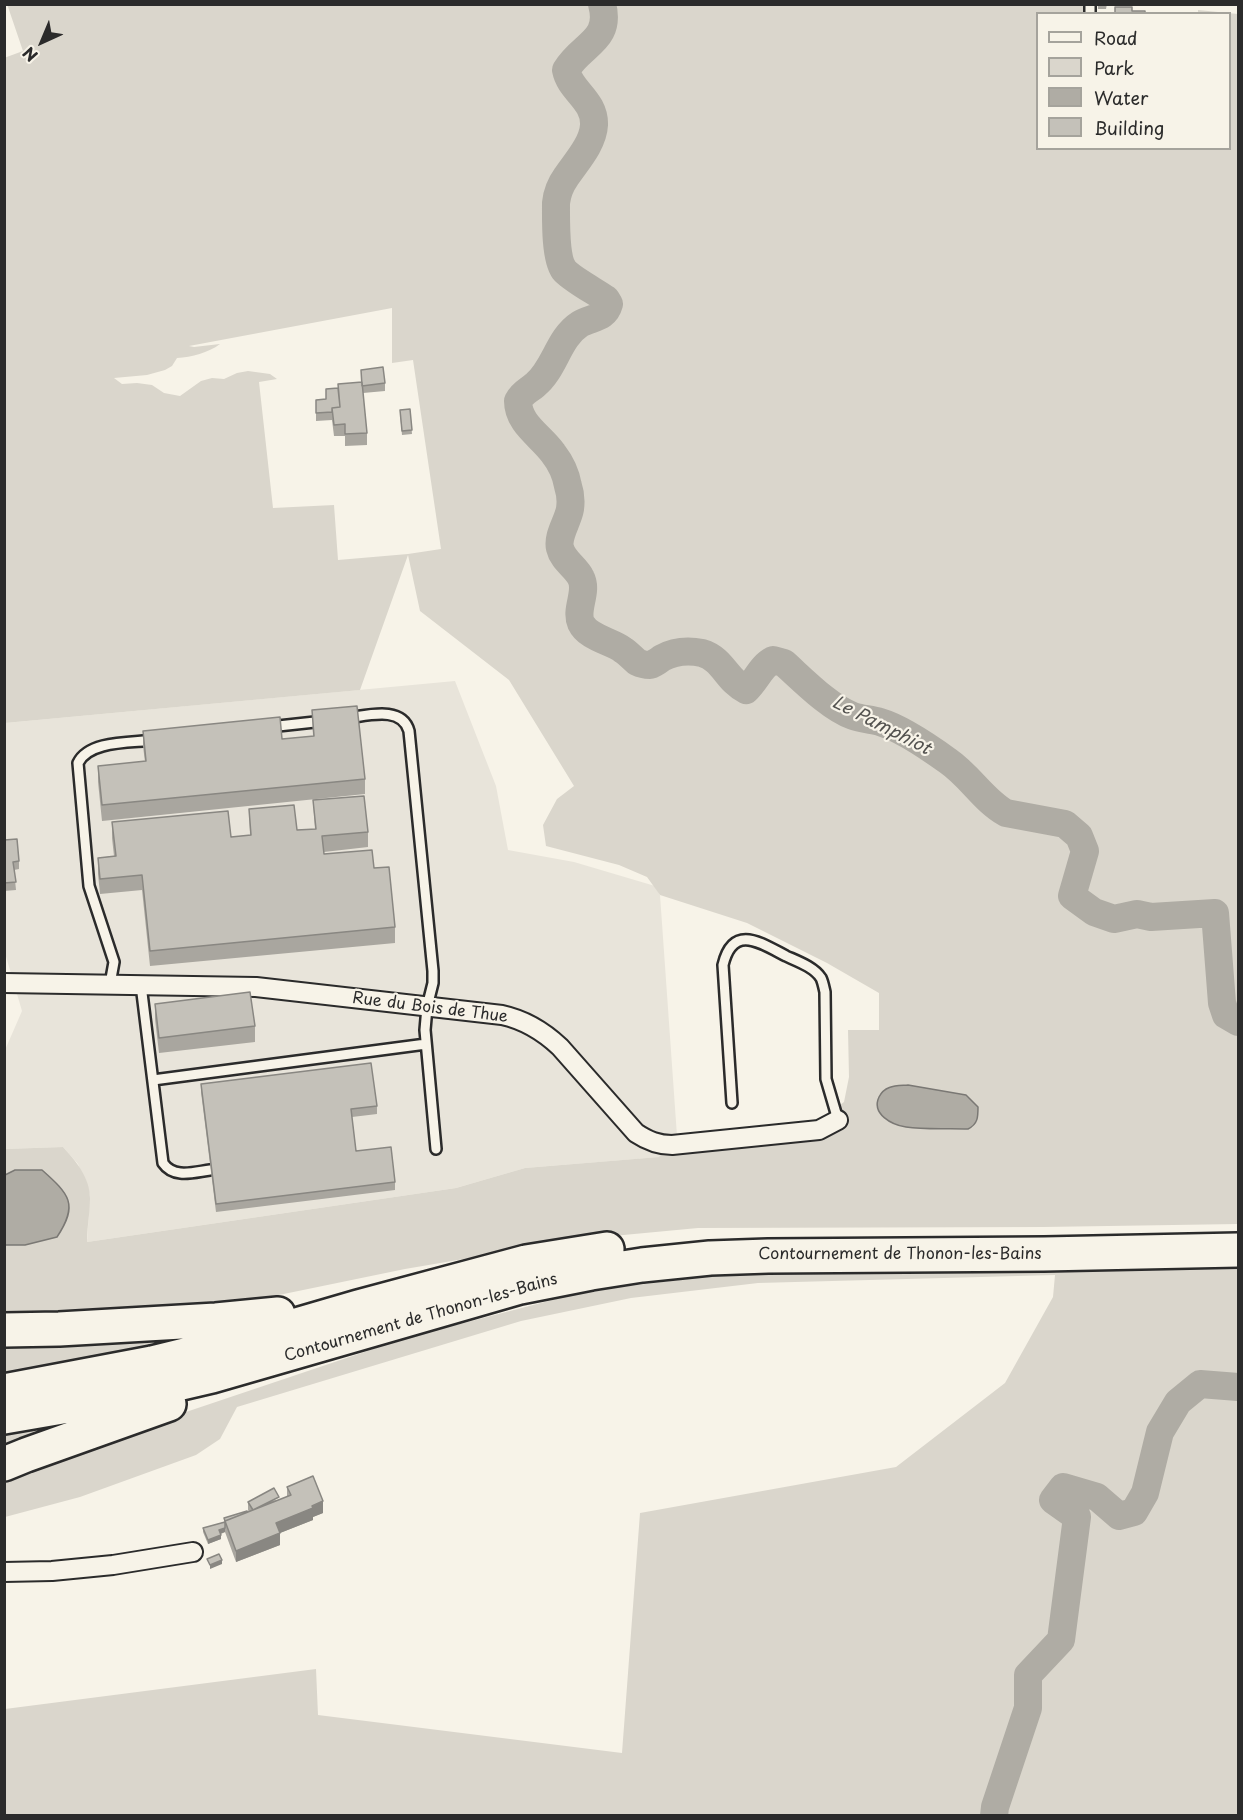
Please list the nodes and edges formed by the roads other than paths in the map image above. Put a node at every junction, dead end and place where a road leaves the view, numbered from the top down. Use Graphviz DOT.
graph roads {
  1 [pos="254,729"];
  2 [pos="162,739"];
  3 [pos="4,983"];
  4 [pos="110,984"];
  5 [pos="141,985"];
  6 [pos="427,1007"];
  7 [pos="426,1044"];
  8 [pos="153,1080"];
  9 [pos="732,1103"];
  10 [pos="838,1120"];
  11 [pos="436,1149"];
  12 [pos="210,1170"];
  13 [pos="1239,1237"];
  14 [pos="1044,1247"];
  15 [pos="1239,1250"];
  16 [pos="358,1307"];
  17 [pos="4,1330"];
  18 [pos="306,1350"];
  19 [pos="4,1391"];
  20 [pos="4,1417"];
  21 [pos="4,1464"];
  22 [pos="193,1552"];
  23 [pos="4,1572"];
  1 -- 6 [label="lane"];
  2 -- 4 [label="lane"];
  3 -- 4 [label="street, Rue du Bois de Thue"];
  4 -- 5 [label="street, Rue du Bois de Thue"];
  5 -- 6 [label="street, Rue du Bois de Thue"];
  5 -- 8 [label="lane"];
  6 -- 7 [label="lane"];
  6 -- 10 [label="street, Rue du Bois de Thue"];
  7 -- 8 [label="lane"];
  7 -- 11 [label="lane"];
  8 -- 12 [label="lane"];
  9 -- 10 [label="lane"];
  13 -- 14 [label="highway, Contournement de Thonon-les-Bains"];
  14 -- 15 [label="highway, Contournement de Thonon-les-Bains"];
  14 -- 16 [label="highway, Contournement de Thonon-les-Bains"];
  14 -- 18 [label="highway, Contournement de Thonon-les-Bains"];
  16 -- 17 [label="highway"];
  16 -- 19 [label="highway, Contournement de Thonon-les-Bains"];
  18 -- 20 [label="highway, Contournement de Thonon-les-Bains"];
  18 -- 21 [label="highway"];
  22 -- 23 [label="street"];
}
